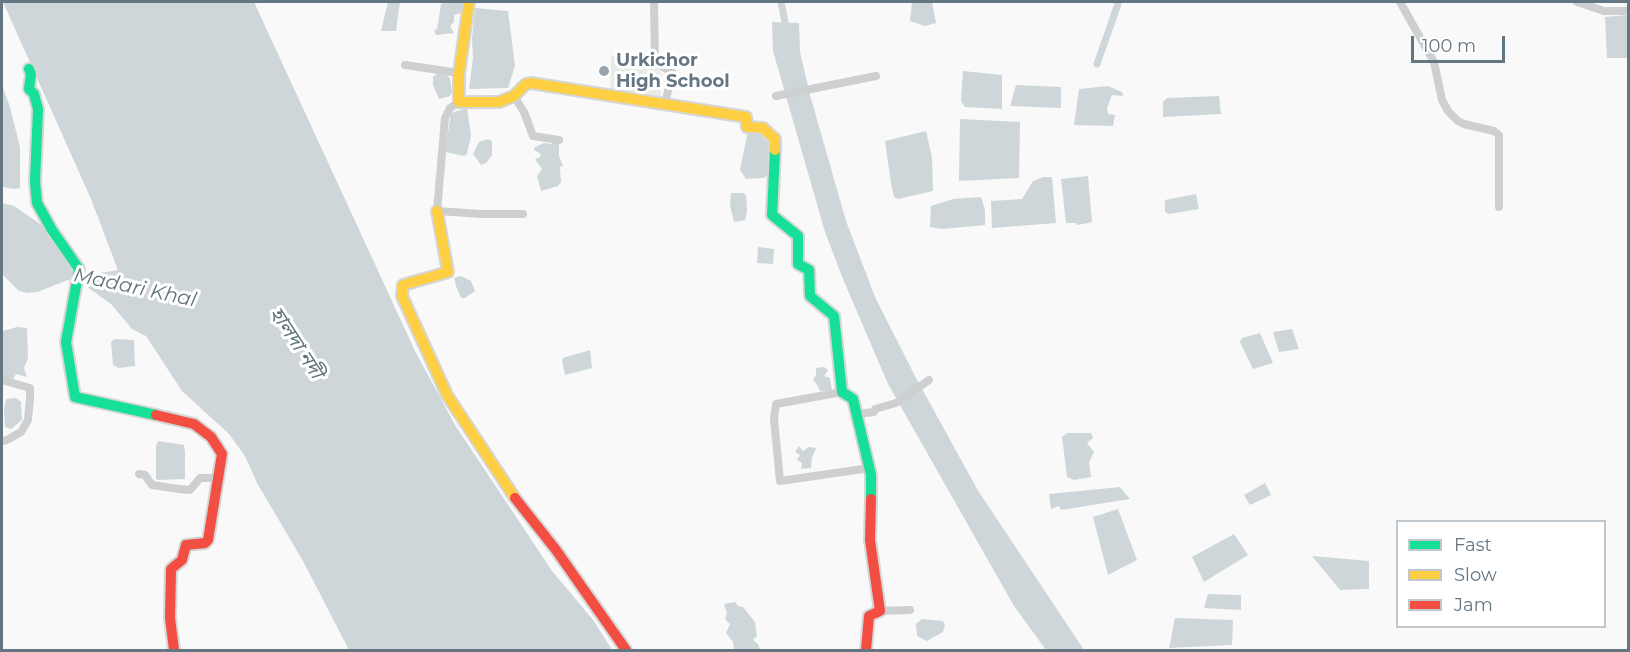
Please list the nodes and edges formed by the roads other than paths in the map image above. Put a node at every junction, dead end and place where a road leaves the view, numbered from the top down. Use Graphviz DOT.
graph roads {
  1 [pos="469,2"];
  2 [pos="654,2"];
  3 [pos="1401,2"];
  4 [pos="1576,2"];
  5 [pos="1629,11"];
  6 [pos="405,65"];
  7 [pos="29,69"];
  8 [pos="459,73"];
  9 [pos="876,76"];
  10 [pos="514,96"];
  11 [pos="776,96"];
  12 [pos="459,102"];
  13 [pos="665,105"];
  14 [pos="559,140"];
  15 [pos="1499,207"];
  16 [pos="436,211"];
  17 [pos="523,214"];
  18 [pos="2,380"];
  19 [pos="926,383"];
  20 [pos="842,392"];
  21 [pos="857,414"];
  22 [pos="2,441"];
  23 [pos="870,468"];
  24 [pos="139,474"];
  25 [pos="218,478"];
  26 [pos="910,610"];
  27 [pos="880,611"];
  28 [pos="174,651"];
  29 [pos="626,651"];
  30 [pos="866,651"];
  1 -- 8 [label="street"];
  2 -- 13 [label="street"];
  3 -- 15 [label="street"];
  4 -- 5 [label="street"];
  6 -- 8 [label="street"];
  7 -- 25 [label="street"];
  8 -- 12 [label="street"];
  9 -- 11 [label="street"];
  10 -- 12 [label="street"];
  10 -- 13 [label="street"];
  10 -- 14 [label="street"];
  12 -- 16 [label="street"];
  13 -- 20 [label="street"];
  16 -- 17 [label="street"];
  16 -- 29 [label="street"];
  18 -- 22 [label="street"];
  19 -- 21 [label="street"];
  20 -- 21 [label="street"];
  20 -- 23 [label="street"];
  21 -- 23 [label="street"];
  23 -- 27 [label="street"];
  24 -- 25 [label="street"];
  25 -- 28 [label="street"];
  26 -- 27 [label="street"];
  27 -- 30 [label="street"];
}
